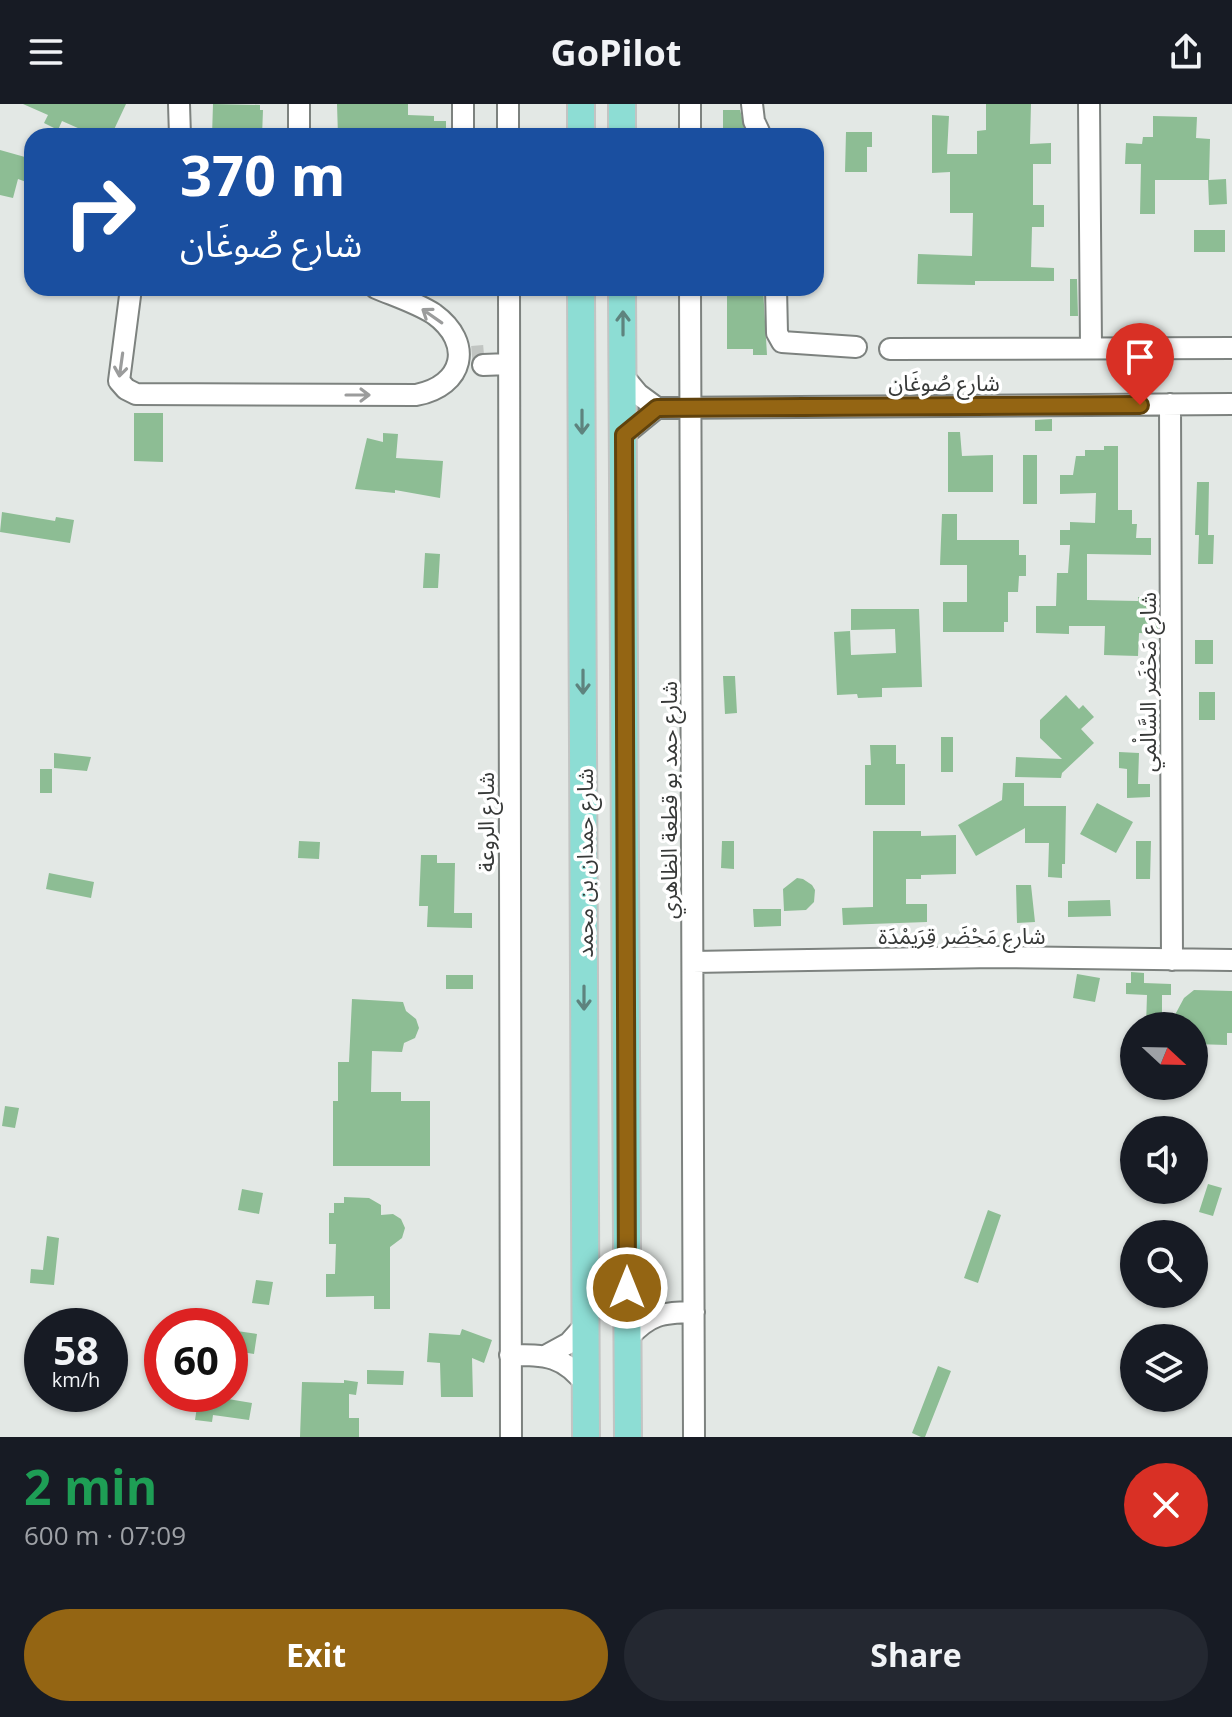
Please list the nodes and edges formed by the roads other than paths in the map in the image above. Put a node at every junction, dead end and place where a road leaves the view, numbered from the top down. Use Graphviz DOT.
graph roads {
  1 [pos="179,104"];
  2 [pos="299,104"];
  3 [pos="463,104"];
  4 [pos="508,104"];
  5 [pos="581,104"];
  6 [pos="622,104"];
  7 [pos="690,104"];
  8 [pos="752,104"];
  9 [pos="1089,104"];
  10 [pos="180,128"];
  11 [pos="299,128"];
  12 [pos="463,128"];
  13 [pos="508,128"];
  14 [pos="581,128"];
  15 [pos="622,128"];
  16 [pos="690,128"];
  17 [pos="757,128"];
  18 [pos="130,296"];
  19 [pos="395,296"];
  20 [pos="509,296"];
  21 [pos="581,296"];
  22 [pos="622,296"];
  23 [pos="690,296"];
  24 [pos="776,296"];
  25 [pos="856,347"];
  26 [pos="1091,347"];
  27 [pos="1232,348"];
  28 [pos="890,349"];
  29 [pos="509,359"];
  30 [pos="471,361"];
  31 [pos="623,376"];
  32 [pos="1170,404"];
  33 [pos="1232,404"];
  34 [pos="690,407"];
  35 [pos="657,408"];
  36 [pos="624,435"];
  37 [pos="1172,960"];
  38 [pos="1232,960"];
  39 [pos="693,962"];
  40 [pos="627,1288"];
  41 [pos="694,1312"];
  42 [pos="662,1313"];
  43 [pos="586,1324"];
  44 [pos="628,1338"];
  45 [pos="510,1355"];
  46 [pos="547,1355"];
  47 [pos="587,1386"];
  48 [pos="511,1437"];
  49 [pos="586,1437"];
  50 [pos="628,1437"];
  51 [pos="694,1437"];
  1 -- 10 [label="street"];
  2 -- 11 [label="street"];
  3 -- 12 [label="street"];
  4 -- 13 [label="street"];
  5 -- 14 [label="main road"];
  6 -- 15 [label="main road"];
  7 -- 16 [label="street"];
  8 -- 17 [label="street"];
  9 -- 26 [label="street"];
  18 -- 30 [label="street, one-way"];
  30 -- 19 [label="street, one-way"];
  20 -- 29 [label="street, شارع الروعة"];
  21 -- 43 [label="main road, شارع حمدان بن محمد, one-way"];
  31 -- 22 [label="main road, شارع حمدان بن محمد, one-way"];
  23 -- 34 [label="street, شارع حمد بو قطعة الظاهري"];
  24 -- 25 [label="street"];
  26 -- 27 [label="street"];
  26 -- 28 [label="street"];
  29 -- 30 [label="street"];
  29 -- 45 [label="street, شارع الروعة"];
  31 -- 35 [label="street"];
  31 -- 36 [label="main road, شارع حمدان بن محمد"];
  32 -- 33 [label="street, شارع صُوغَان"];
  32 -- 34 [label="street, شارع صُوغَان"];
  32 -- 37 [label="street, شارع مَحْضَر السَّالْمي"];
  34 -- 35 [label="street, شارع صُوغَان"];
  34 -- 39 [label="street, شارع حمد بو قطعة الظاهري"];
  35 -- 36 [label="street"];
  36 -- 40 [label="main road, شارع حمدان بن محمد"];
  37 -- 38 [label="street, شارع مَحْضَر قِرَيمْدَة"];
  37 -- 39 [label="street, شارع مَحْضَر قِرَيمْدَة"];
  39 -- 41 [label="street, شارع حمد بو قطعة الظاهري"];
  40 -- 42 [label="street"];
  40 -- 44 [label="main road, شارع حمدان بن محمد"];
  41 -- 42 [label="street"];
  41 -- 51 [label="street, شارع حمد بو قطعة الظاهري"];
  42 -- 44 [label="street"];
  43 -- 46 [label="street"];
  43 -- 47 [label="main road, شارع حمدان بن محمد"];
  44 -- 50 [label="main road, شارع حمدان بن محمد"];
  45 -- 46 [label="street"];
  45 -- 48 [label="street, شارع الروعة"];
  46 -- 47 [label="street"];
  47 -- 49 [label="main road, شارع حمدان بن محمد"];
}
